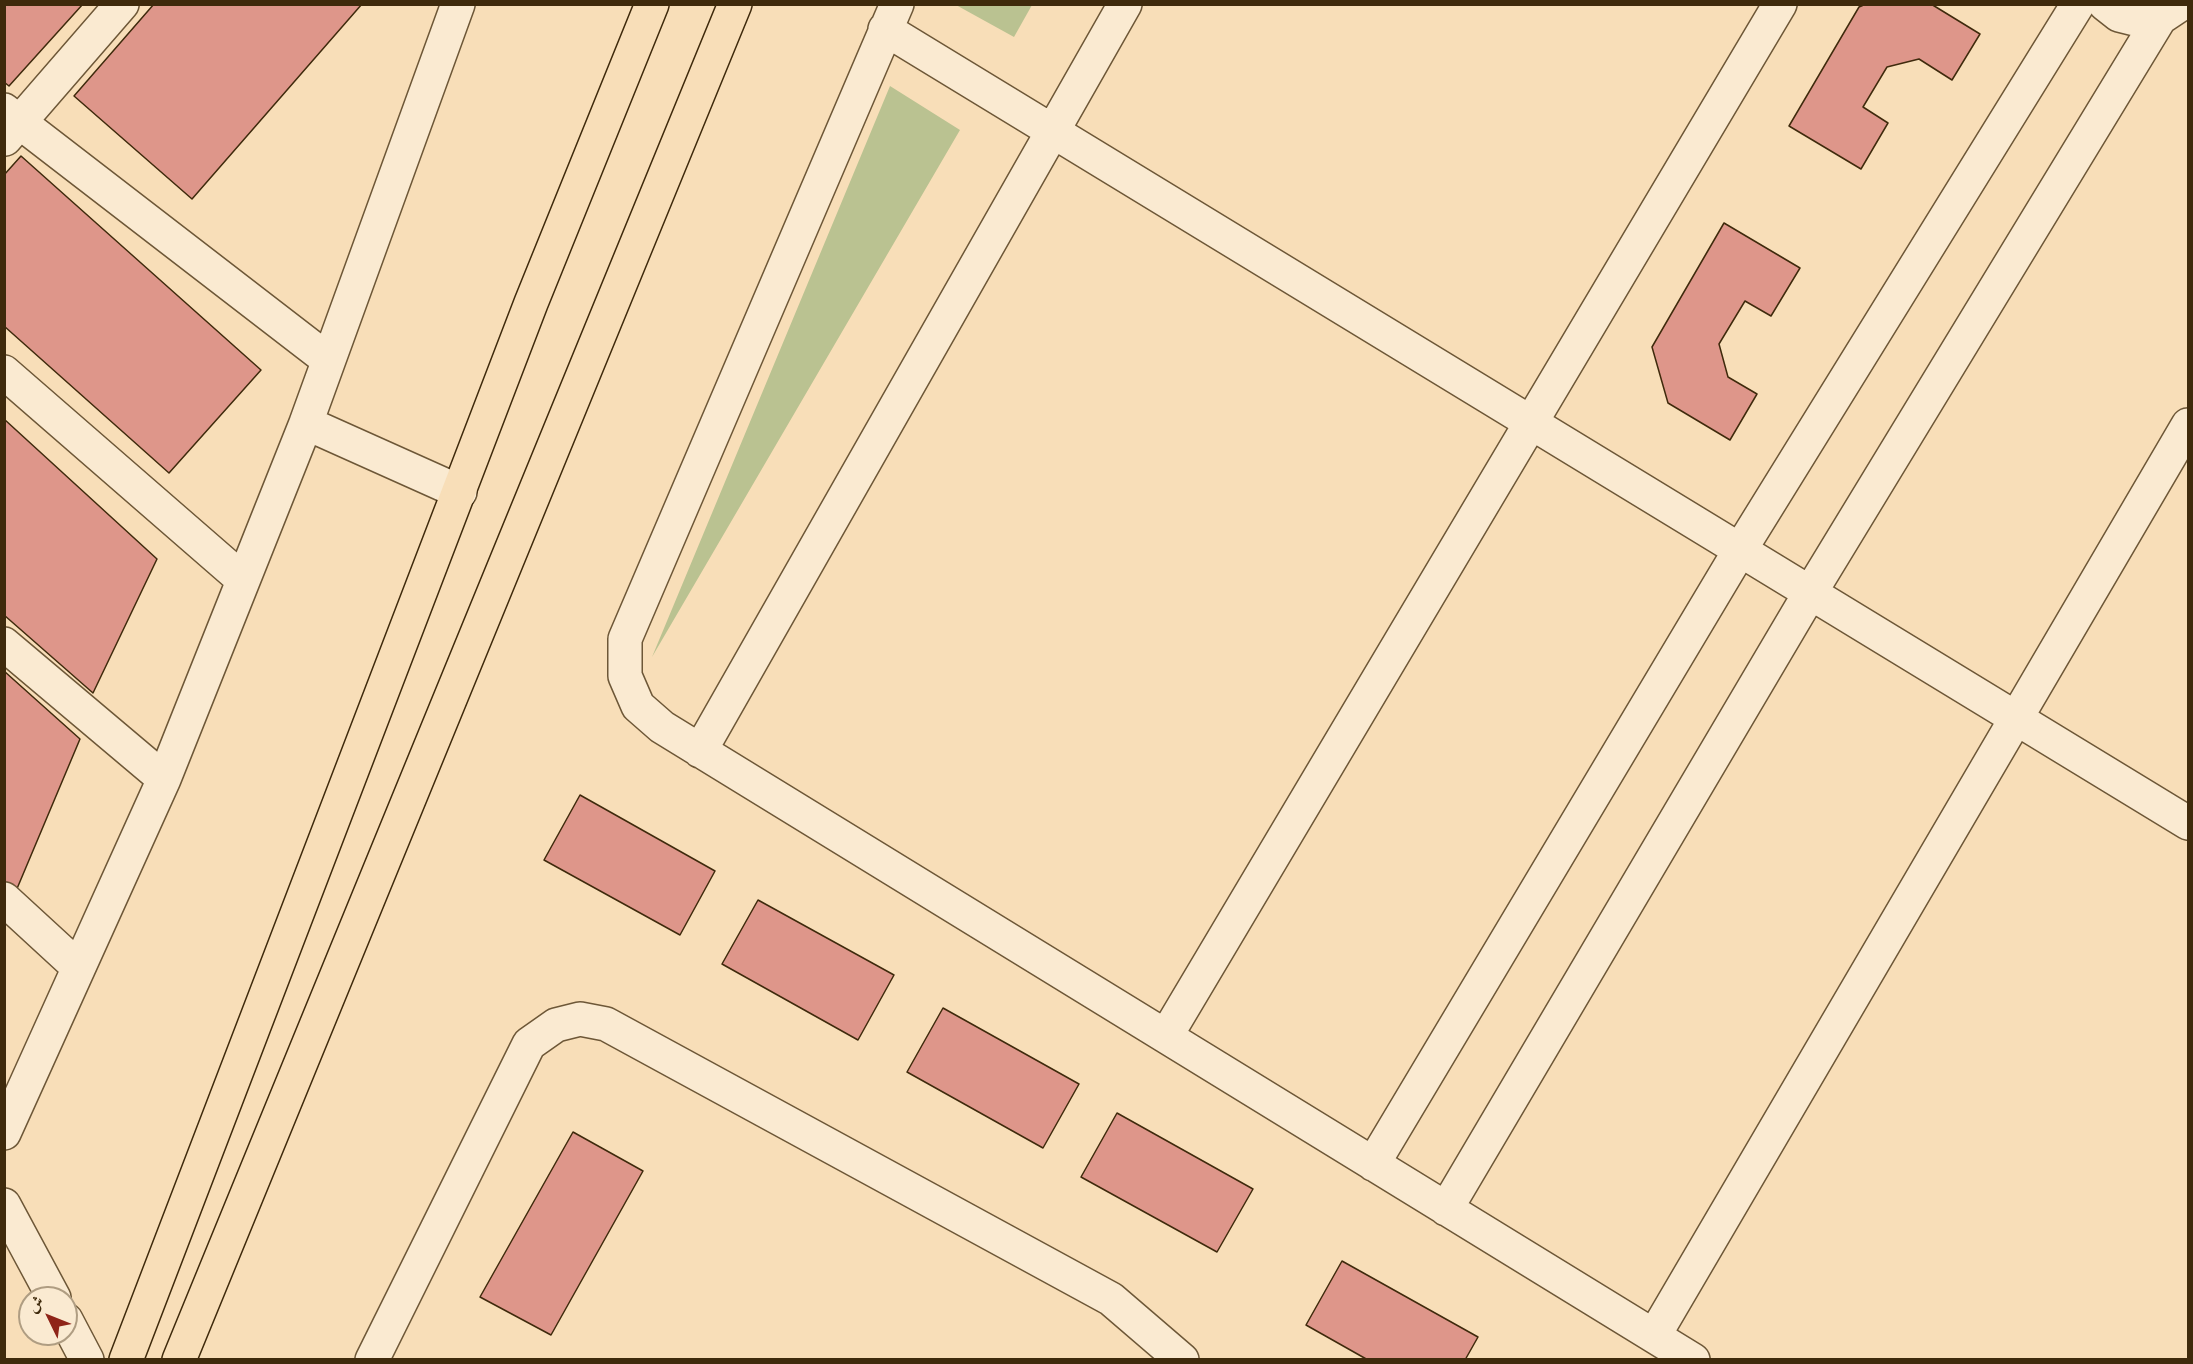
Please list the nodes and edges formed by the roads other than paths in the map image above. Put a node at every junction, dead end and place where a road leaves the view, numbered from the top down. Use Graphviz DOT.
graph roads {
  1 [pos="122,4"];
  2 [pos="458,4"];
  3 [pos="652,4"];
  4 [pos="735,4"];
  5 [pos="1125,4"];
  6 [pos="1780,4"];
  7 [pos="2078,4"];
  8 [pos="2105,4"];
  9 [pos="2170,11"];
  10 [pos="891,17"];
  11 [pos="9,124"];
  12 [pos="1053,131"];
  13 [pos="327,359"];
  14 [pos="4,372"];
  15 [pos="1530,422"];
  16 [pos="306,423"];
  17 [pos="2188,425"];
  18 [pos="460,492"];
  19 [pos="1740,550"];
  20 [pos="242,579"];
  21 [pos="1810,593"];
  22 [pos="4,644"];
  23 [pos="2016,718"];
  24 [pos="700,751"];
  25 [pos="164,779"];
  26 [pos="2188,824"];
  27 [pos="4,899"];
  28 [pos="78,967"];
  29 [pos="1166,1036"];
  30 [pos="4,1133"];
  31 [pos="1373,1164"];
  32 [pos="4,1205"];
  33 [pos="1446,1209"];
  34 [pos="48,1286"];
  35 [pos="1654,1336"];
  36 [pos="78,1342"];
  37 [pos="87,1359"];
  38 [pos="126,1359"];
  39 [pos="179,1359"];
  40 [pos="372,1359"];
  41 [pos="1182,1359"];
  42 [pos="1693,1359"];
  1 -- 11 [label="street"];
  2 -- 13 [label="street"];
  3 -- 18 [label="highway"];
  4 -- 39 [label="highway"];
  5 -- 12 [label="street"];
  6 -- 15 [label="street"];
  7 -- 19 [label="street"];
  8 -- 9 [label="street"];
  9 -- 21 [label="street"];
  10 -- 12 [label="street"];
  10 -- 24 [label="street"];
  11 -- 13 [label="street"];
  12 -- 15 [label="street"];
  12 -- 24 [label="street"];
  13 -- 16 [label="street"];
  14 -- 20 [label="street"];
  15 -- 19 [label="street"];
  15 -- 29 [label="street"];
  16 -- 18 [label="street"];
  16 -- 20 [label="street"];
  17 -- 23 [label="street"];
  18 -- 38 [label="highway"];
  19 -- 21 [label="street"];
  19 -- 31 [label="street"];
  20 -- 25 [label="street"];
  21 -- 23 [label="street"];
  21 -- 33 [label="street"];
  22 -- 25 [label="street"];
  23 -- 26 [label="street"];
  23 -- 35 [label="street"];
  24 -- 29 [label="street"];
  25 -- 28 [label="street"];
  27 -- 28 [label="street"];
  28 -- 30 [label="street"];
  29 -- 31 [label="street"];
  31 -- 33 [label="street"];
  32 -- 34 [label="street"];
  33 -- 35 [label="street"];
  35 -- 42 [label="street"];
  36 -- 37 [label="street"];
  40 -- 41 [label="street"];
}
